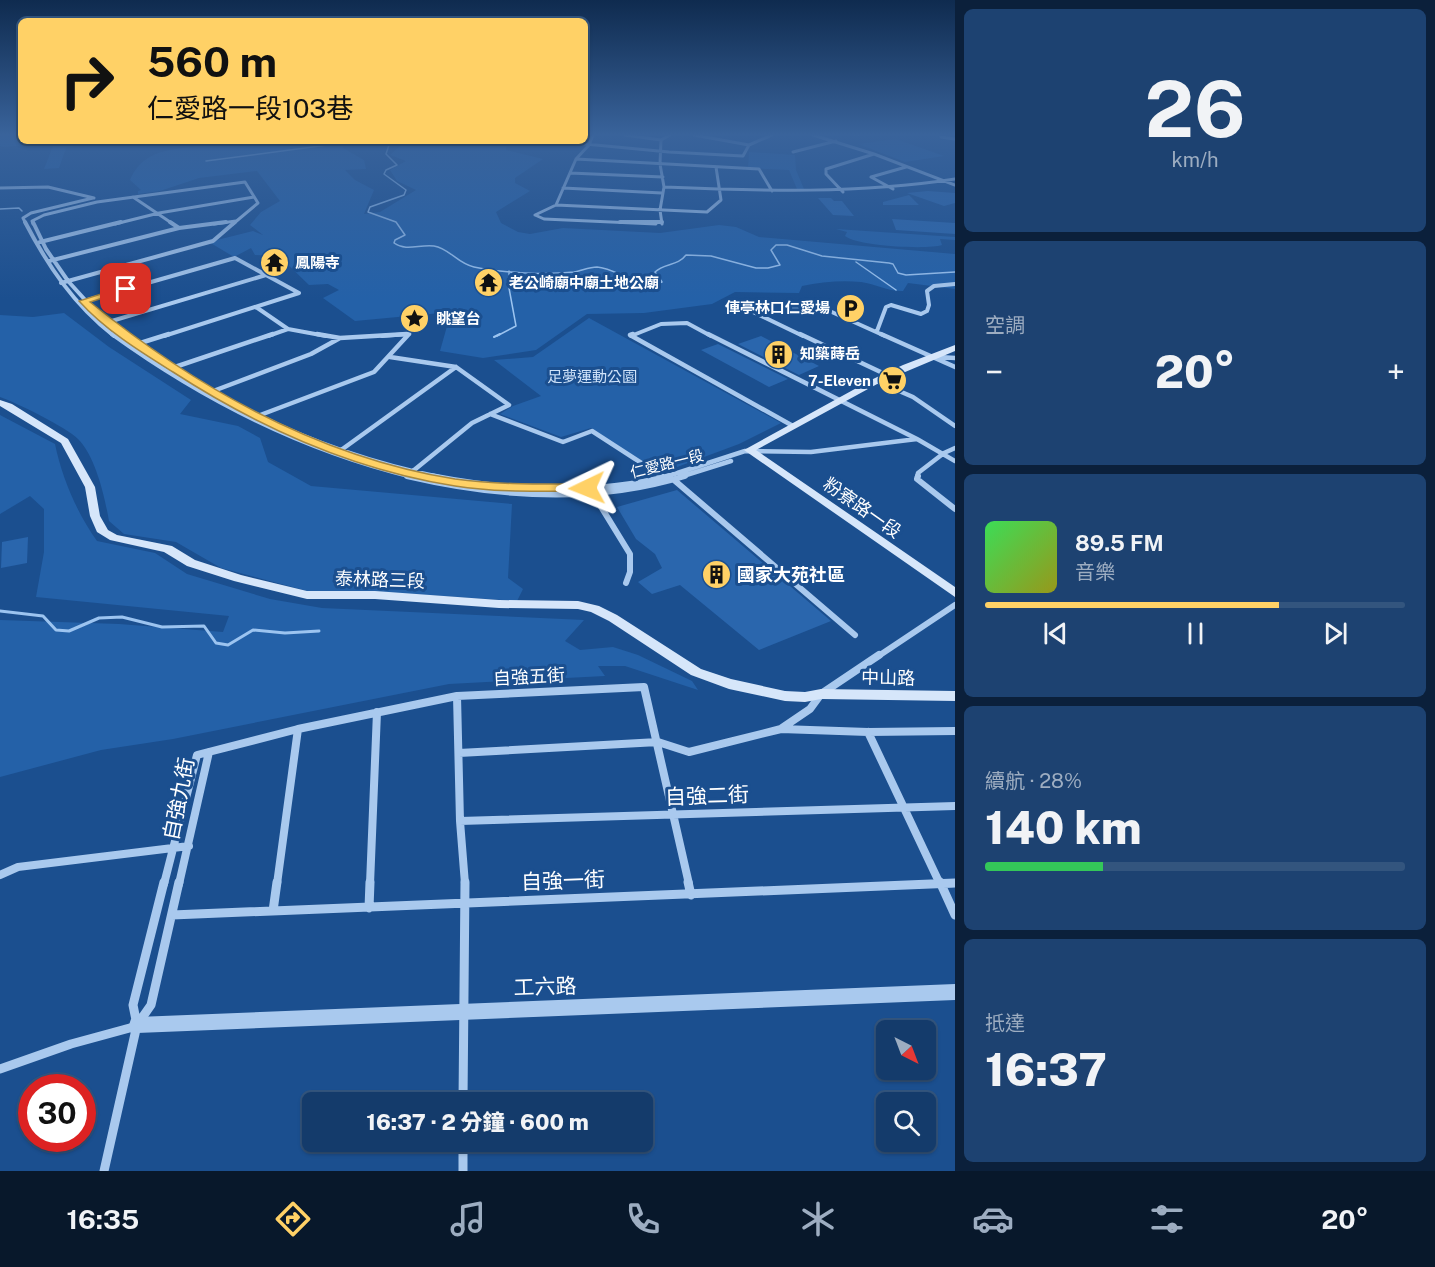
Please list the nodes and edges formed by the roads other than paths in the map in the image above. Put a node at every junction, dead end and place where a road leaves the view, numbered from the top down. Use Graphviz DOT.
graph roads {
  1 [pos="719,189"];
  2 [pos="63,190"];
  3 [pos="187,190"];
  4 [pos="250,190"];
  5 [pos="562,190"];
  6 [pos="596,190"];
  7 [pos="663,190"];
  8 [pos="736,190"];
  9 [pos="841,190"];
  10 [pos="882,190"];
  11 [pos="772,191"];
  12 [pos="843,192"];
  13 [pos="662,193"];
  14 [pos="132,197"];
  15 [pos="254,197"];
  16 [pos="98,200"];
  17 [pos="556,205"];
  18 [pos="660,210"];
  19 [pos="159,213"];
  20 [pos="238,220"];
  21 [pos="179,228"];
  22 [pos="39,243"];
  23 [pos="49,261"];
  24 [pos="266,275"];
  25 [pos="64,282"];
  26 [pos="955,284"];
  27 [pos="80,302"];
  28 [pos="730,302"];
  29 [pos="256,307"];
  30 [pos="762,315"];
  31 [pos="107,322"];
  32 [pos="101,324"];
  33 [pos="288,329"];
  34 [pos="877,331"];
  35 [pos="340,338"];
  36 [pos="134,345"];
  37 [pos="955,348"];
  38 [pos="390,357"];
  39 [pos="932,357"];
  40 [pos="955,358"];
  41 [pos="955,367"];
  42 [pos="172,368"];
  43 [pos="456,368"];
  44 [pos="166,370"];
  45 [pos="888,375"];
  46 [pos="876,381"];
  47 [pos="208,393"];
  48 [pos="838,401"];
  49 [pos="0,403"];
  50 [pos="490,414"];
  51 [pos="256,417"];
  52 [pos="250,419"];
  53 [pos="793,426"];
  54 [pos="955,426"];
  55 [pos="917,439"];
  56 [pos="955,448"];
  57 [pos="749,450"];
  58 [pos="336,453"];
  59 [pos="944,453"];
  60 [pos="955,461"];
  61 [pos="408,475"];
  62 [pos="664,477"];
  63 [pos="675,480"];
  64 [pos="592,492"];
  65 [pos="955,509"];
  66 [pos="626,583"];
  67 [pos="955,593"];
  68 [pos="955,606"];
  69 [pos="855,635"];
  70 [pos="821,694"];
  71 [pos="457,696"];
  72 [pos="955,696"];
  73 [pos="377,712"];
  74 [pos="298,729"];
  75 [pos="781,729"];
  76 [pos="955,731"];
  77 [pos="868,732"];
  78 [pos="658,742"];
  79 [pos="209,752"];
  80 [pos="459,753"];
  81 [pos="955,806"];
  82 [pos="904,808"];
  83 [pos="674,815"];
  84 [pos="460,821"];
  85 [pos="189,846"];
  86 [pos="172,848"];
  87 [pos="0,875"];
  88 [pos="955,883"];
  89 [pos="940,884"];
  90 [pos="691,895"];
  91 [pos="466,902"];
  92 [pos="369,908"];
  93 [pos="273,911"];
  94 [pos="172,915"];
  95 [pos="955,915"];
  96 [pos="955,992"];
  97 [pos="464,1012"];
  98 [pos="137,1026"];
  99 [pos="0,1069"];
  100 [pos="463,1092"];
  101 [pos="463,1152"];
  102 [pos="104,1171"];
  103 [pos="463,1171"];
  1 -- 18 [label="street"];
  2 -- 16 [label="street"];
  3 -- 14 [label="street, 仁愛路一段"];
  4 -- 15 [label="street, 仁愛路一段"];
  5 -- 17 [label="street"];
  6 -- 13 [label="street"];
  7 -- 13 [label="street"];
  8 -- 11 [label="street"];
  9 -- 12 [label="street"];
  10 -- 12 [label="street"];
  11 -- 12 [label="street"];
  13 -- 18 [label="street"];
  14 -- 16 [label="street, 仁愛路一段"];
  14 -- 19 [label="street"];
  15 -- 19 [label="street"];
  15 -- 20 [label="street"];
  16 -- 22 [label="street, 仁愛路一段"];
  16 -- 22 [label="street, 仁愛路一段"];
  17 -- 18 [label="street"];
  17 -- 18 [label="street"];
  19 -- 21 [label="street"];
  19 -- 22 [label="street"];
  20 -- 21 [label="street"];
  20 -- 25 [label="street"];
  21 -- 23 [label="street"];
  22 -- 23 [label="street, 仁愛路一段"];
  23 -- 25 [label="street, 仁愛路一段"];
  24 -- 27 [label="street"];
  24 -- 29 [label="street"];
  24 -- 31 [label="street"];
  25 -- 27 [label="street, 仁愛路一段"];
  26 -- 34 [label="street"];
  27 -- 31 [label="street, 仁愛路一段"];
  27 -- 32 [label="street, 仁愛路一段"];
  28 -- 30 [label="street"];
  29 -- 33 [label="street"];
  29 -- 36 [label="street"];
  30 -- 34 [label="street"];
  30 -- 45 [label="street"];
  31 -- 32 [label="street"];
  31 -- 36 [label="street, 仁愛路一段"];
  32 -- 36 [label="street, 仁愛路一段"];
  33 -- 35 [label="street"];
  33 -- 42 [label="street"];
  34 -- 39 [label="street"];
  35 -- 38 [label="street"];
  35 -- 47 [label="street"];
  36 -- 42 [label="street, 仁愛路一段"];
  36 -- 44 [label="street, 仁愛路一段"];
  37 -- 39 [label="main road, 仁愛路一段"];
  38 -- 43 [label="street"];
  38 -- 51 [label="street"];
  39 -- 40 [label="street"];
  39 -- 41 [label="street"];
  39 -- 45 [label="main road, 仁愛路一段"];
  42 -- 44 [label="street"];
  42 -- 47 [label="street, 仁愛路一段"];
  43 -- 50 [label="street"];
  43 -- 58 [label="street"];
  44 -- 47 [label="street, 仁愛路一段"];
  45 -- 46 [label="main road, 仁愛路一段"];
  46 -- 48 [label="main road, 仁愛路一段"];
  46 -- 54 [label="street"];
  47 -- 51 [label="street, 仁愛路一段"];
  47 -- 52 [label="street, 仁愛路一段"];
  48 -- 53 [label="main road, 仁愛路一段"];
  48 -- 53 [label="street"];
  48 -- 55 [label="street"];
  49 -- 70 [label="main road, 泰林路三段"];
  50 -- 61 [label="street"];
  50 -- 62 [label="street"];
  51 -- 52 [label="street"];
  51 -- 58 [label="street, 仁愛路一段"];
  52 -- 58 [label="street, 仁愛路一段"];
  53 -- 57 [label="main road, 仁愛路一段"];
  55 -- 57 [label="street"];
  55 -- 59 [label="street"];
  56 -- 59 [label="street"];
  57 -- 62 [label="street, 仁愛路一段"];
  57 -- 63 [label="street, 仁愛路一段"];
  57 -- 67 [label="main road, 粉寮路一段"];
  58 -- 61 [label="street, 仁愛路一段"];
  59 -- 60 [label="street"];
  59 -- 65 [label="street"];
  61 -- 62 [label="street, 仁愛路一段"];
  61 -- 64 [label="street, 仁愛路一段"];
  62 -- 63 [label="street"];
  63 -- 64 [label="street, 仁愛路一段"];
  63 -- 69 [label="street"];
  64 -- 66 [label="street"];
  68 -- 70 [label="street"];
  70 -- 72 [label="main road, 中山路"];
  70 -- 75 [label="street"];
  71 -- 73 [label="street, 自強五街"];
  71 -- 78 [label="street, 自強五街"];
  71 -- 80 [label="street"];
  73 -- 74 [label="street, 自強五街"];
  73 -- 92 [label="street"];
  74 -- 79 [label="street, 自強五街"];
  74 -- 93 [label="street"];
  75 -- 77 [label="street"];
  75 -- 78 [label="street"];
  76 -- 77 [label="street"];
  77 -- 82 [label="street"];
  78 -- 80 [label="street"];
  78 -- 83 [label="street, 自強五街"];
  79 -- 85 [label="street, 自強九街"];
  79 -- 86 [label="street, 自強九街"];
  80 -- 84 [label="street"];
  81 -- 82 [label="street, 自強二街"];
  82 -- 83 [label="street, 自強二街"];
  82 -- 89 [label="street"];
  83 -- 84 [label="street, 自強二街"];
  83 -- 90 [label="street, 自強五街"];
  84 -- 91 [label="street"];
  85 -- 86 [label="street"];
  85 -- 94 [label="street, 自強九街"];
  86 -- 87 [label="street"];
  86 -- 98 [label="street, 自強九街"];
  88 -- 89 [label="street, 自強一街"];
  89 -- 90 [label="street, 自強一街"];
  89 -- 95 [label="street"];
  90 -- 91 [label="street, 自強一街"];
  91 -- 92 [label="street, 自強一街"];
  91 -- 97 [label="street"];
  92 -- 93 [label="street, 自強一街"];
  93 -- 94 [label="street, 自強一街"];
  94 -- 98 [label="street, 自強九街"];
  96 -- 97 [label="street, 工六路"];
  97 -- 98 [label="street, 工六路"];
  97 -- 100 [label="street"];
  98 -- 99 [label="street"];
  98 -- 102 [label="street"];
  101 -- 103 [label="street"];
}
